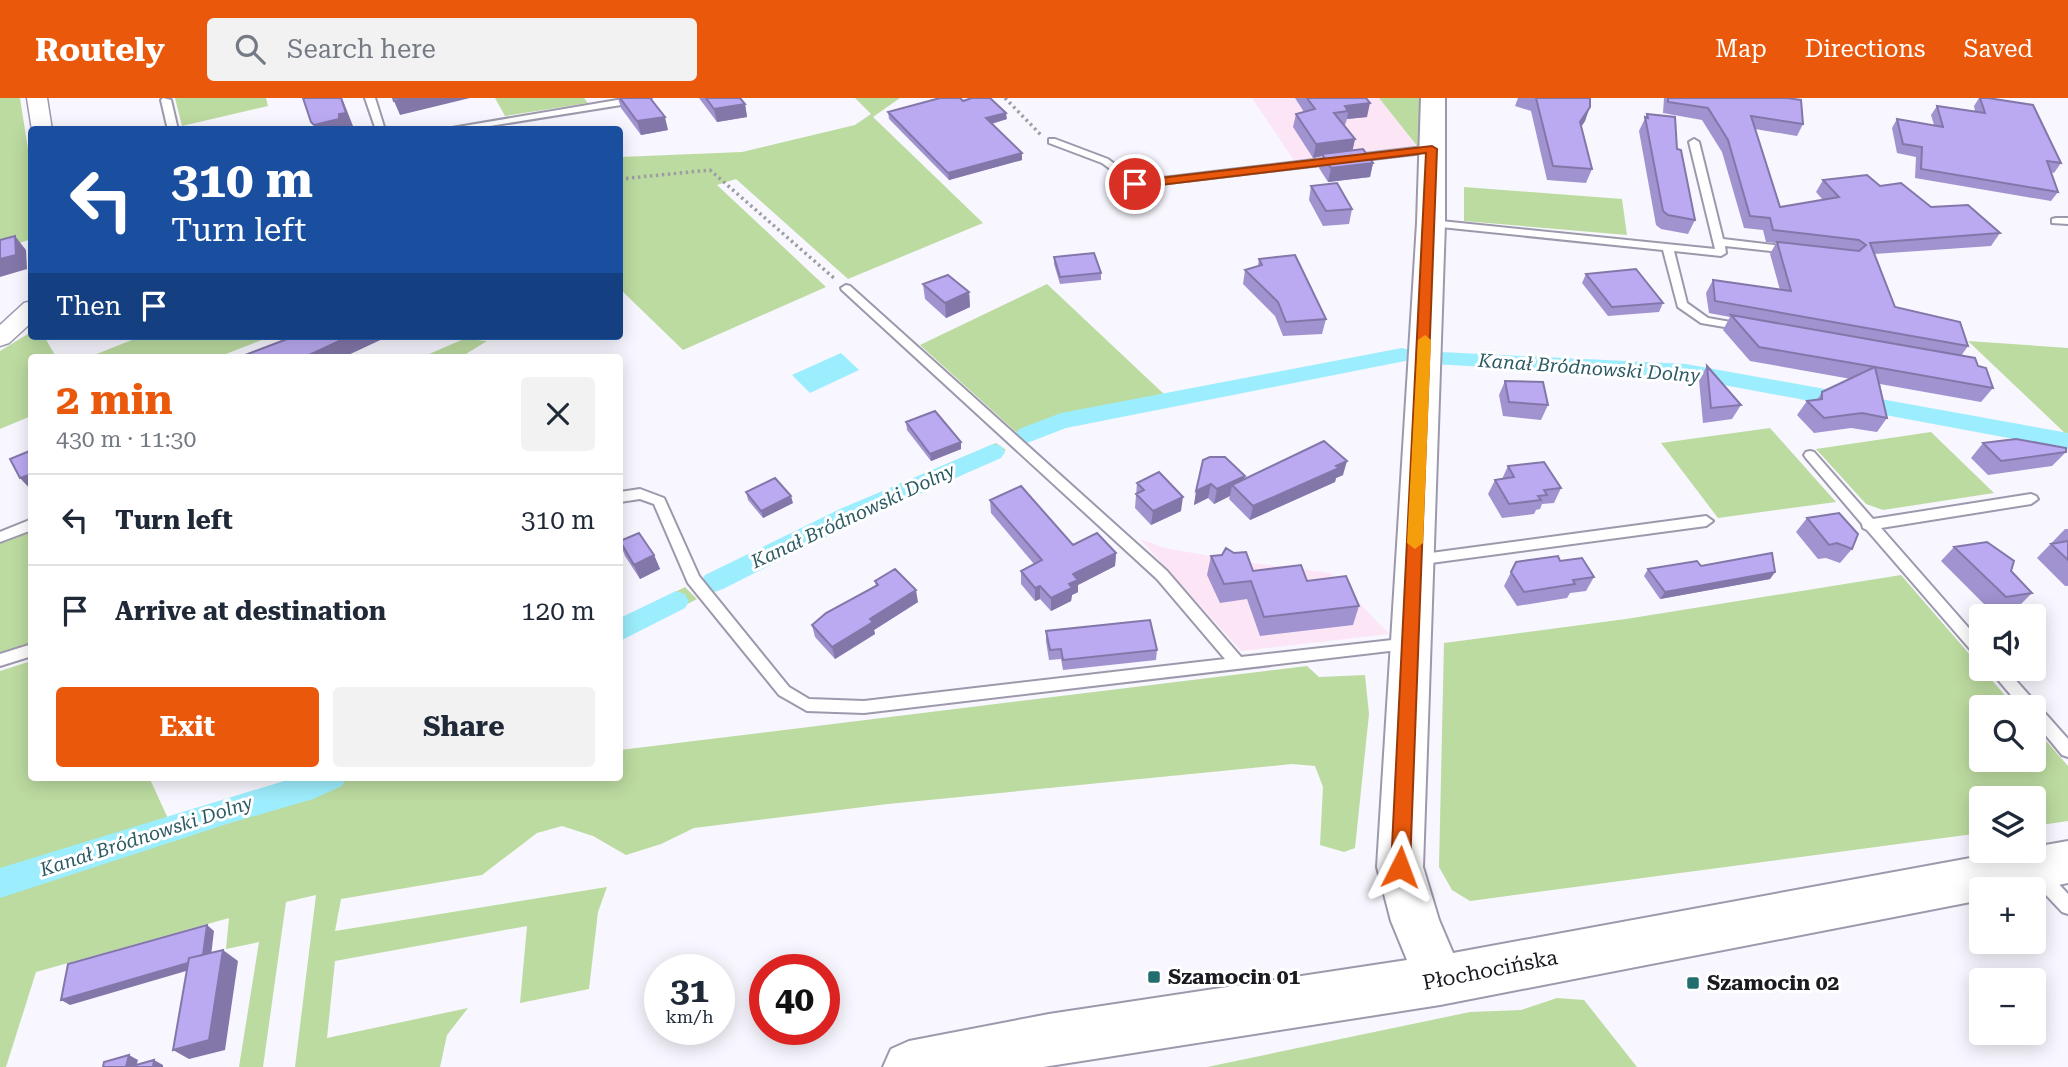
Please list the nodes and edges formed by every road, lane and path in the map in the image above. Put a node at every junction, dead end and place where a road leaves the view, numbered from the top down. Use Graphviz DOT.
graph roads {
  1 [pos="37,98"];
  2 [pos="370,98"];
  3 [pos="646,98"];
  4 [pos="1005,98"];
  5 [pos="1433,98"];
  6 [pos="166,100"];
  7 [pos="41,126"];
  8 [pos="172,126"];
  9 [pos="380,126"];
  10 [pos="469,126"];
  11 [pos="1052,141"];
  12 [pos="1695,142"];
  13 [pos="1432,149"];
  14 [pos="623,180"];
  15 [pos="1430,223"];
  16 [pos="1718,242"];
  17 [pos="1668,247"];
  18 [pos="1798,251"];
  19 [pos="846,288"];
  20 [pos="28,312"];
  21 [pos="1759,331"];
  22 [pos="0,338"];
  23 [pos="1810,456"];
  24 [pos="623,496"];
  25 [pos="2031,499"];
  26 [pos="1706,521"];
  27 [pos="28,526"];
  28 [pos="1868,526"];
  29 [pos="0,537"];
  30 [pos="1415,560"];
  31 [pos="1969,639"];
  32 [pos="1411,644"];
  33 [pos="28,651"];
  34 [pos="0,660"];
  35 [pos="1238,664"];
  36 [pos="2006,681"];
  37 [pos="2019,695"];
  38 [pos="2046,725"];
  39 [pos="2068,750"];
  40 [pos="2051,866"];
  41 [pos="2068,905"];
  42 [pos="1440,980"];
  43 [pos="909,1067"];
  1 -- 7 [label="street"];
  2 -- 9 [label="lane"];
  3 -- 10 [label="lane"];
  4 -- 11 [label="path"];
  5 -- 13 [label="street"];
  6 -- 8 [label="lane"];
  11 -- 13 [label="lane"];
  12 -- 16 [label="lane"];
  13 -- 15 [label="street"];
  14 -- 19 [label="path"];
  15 -- 17 [label="lane"];
  15 -- 30 [label="street"];
  16 -- 17 [label="lane"];
  16 -- 18 [label="lane"];
  17 -- 21 [label="lane"];
  19 -- 35 [label="lane"];
  20 -- 22 [label="street"];
  23 -- 28 [label="lane"];
  24 -- 35 [label="lane"];
  25 -- 28 [label="lane"];
  26 -- 30 [label="lane"];
  27 -- 29 [label="lane"];
  28 -- 31 [label="lane"];
  30 -- 32 [label="street"];
  32 -- 35 [label="lane"];
  32 -- 42 [label="street"];
  33 -- 34 [label="lane"];
  36 -- 37 [label="lane"];
  38 -- 39 [label="lane"];
  40 -- 41 [label="lane"];
  40 -- 42 [label="street, Płochocińska"];
  42 -- 43 [label="street, Płochocińska"];
}
